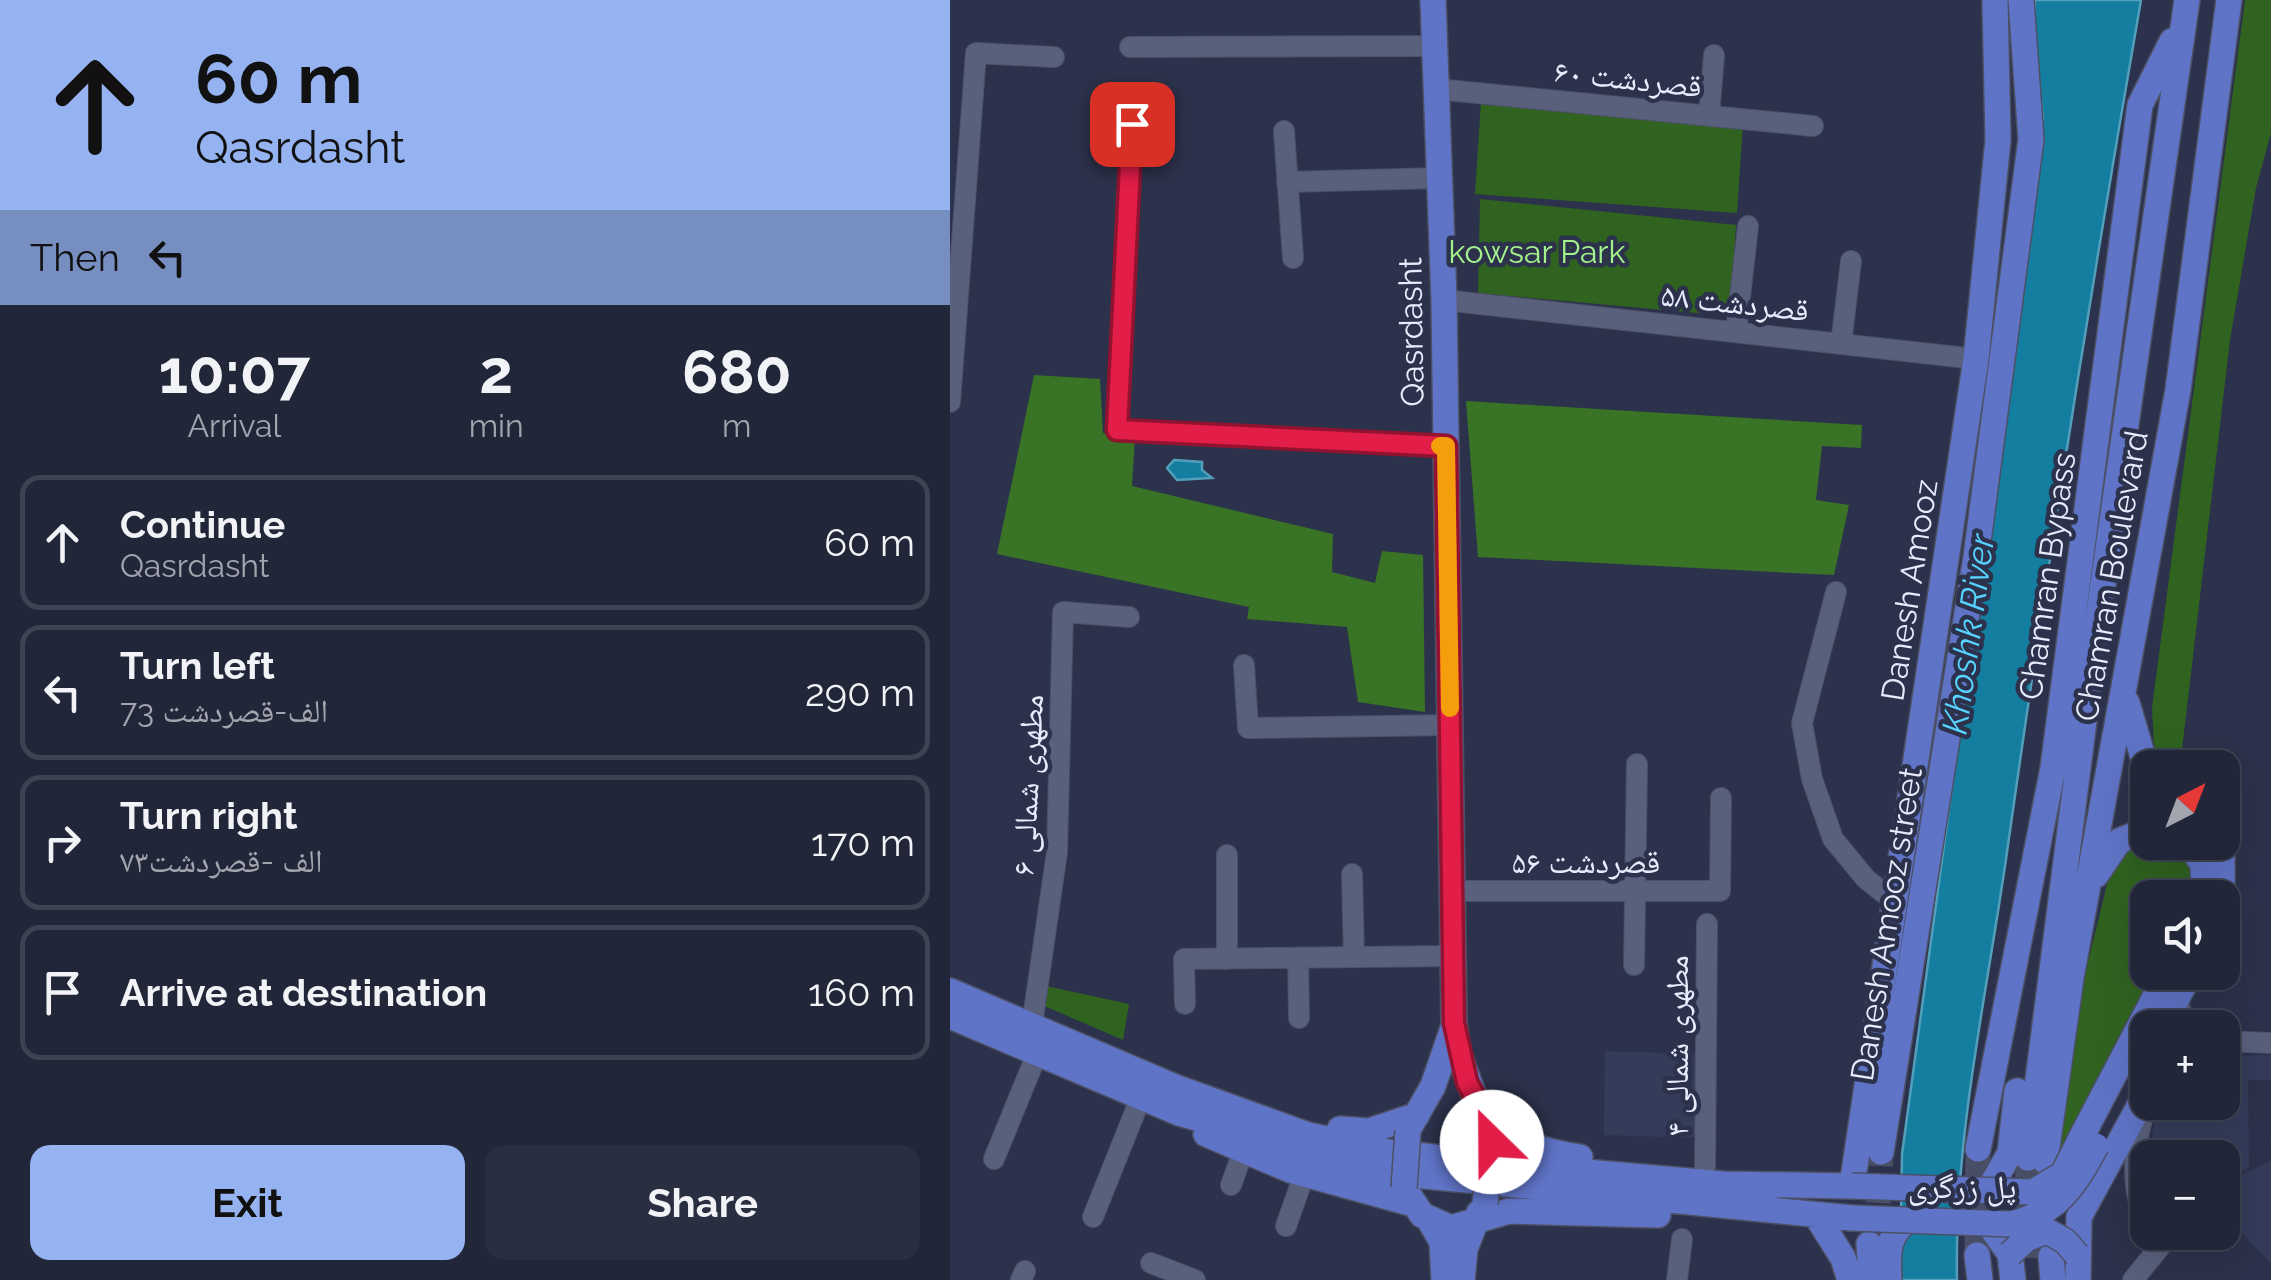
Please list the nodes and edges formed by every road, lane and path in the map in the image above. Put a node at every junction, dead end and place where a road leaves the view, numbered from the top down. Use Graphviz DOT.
graph roads {
  1 [pos="1433,0"];
  2 [pos="1999,0"];
  3 [pos="2021,0"];
  4 [pos="2229,0"];
  5 [pos="2185,9"];
  6 [pos="1435,46"];
  7 [pos="1130,47"];
  8 [pos="1714,55"];
  9 [pos="1054,57"];
  10 [pos="1436,89"];
  11 [pos="950,90"];
  12 [pos="973,92"];
  13 [pos="2026,111"];
  14 [pos="1709,116"];
  15 [pos="1132,124"];
  16 [pos="1813,126"];
  17 [pos="1284,131"];
  18 [pos="1440,178"];
  19 [pos="1287,182"];
  20 [pos="2158,184"];
  21 [pos="2203,189"];
  22 [pos="1748,226"];
  23 [pos="1294,258"];
  24 [pos="1852,261"];
  25 [pos="1444,300"];
  26 [pos="1736,332"];
  27 [pos="1841,344"];
  28 [pos="1976,359"];
  29 [pos="951,372"];
  30 [pos="950,402"];
  31 [pos="1446,446"];
  32 [pos="1836,592"];
  33 [pos="1130,617"];
  34 [pos="1244,665"];
  35 [pos="2090,674"];
  36 [pos="2125,677"];
  37 [pos="1450,724"];
  38 [pos="2139,750"];
  39 [pos="1637,764"];
  40 [pos="1721,798"];
  41 [pos="2130,837"];
  42 [pos="1227,855"];
  43 [pos="1352,874"];
  44 [pos="2088,888"];
  45 [pos="1636,890"];
  46 [pos="1453,891"];
  47 [pos="1895,902"];
  48 [pos="1707,924"];
  49 [pos="1453,956"];
  50 [pos="1354,957"];
  51 [pos="1298,958"];
  52 [pos="1227,959"];
  53 [pos="1634,965"];
  54 [pos="2160,990"];
  55 [pos="2181,990"];
  56 [pos="950,991"];
  57 [pos="2177,999"];
  58 [pos="1185,1004"];
  59 [pos="2171,1010"];
  60 [pos="2179,1010"];
  61 [pos="950,1016"];
  62 [pos="1298,1018"];
  63 [pos="1454,1023"];
  64 [pos="1032,1026"];
  65 [pos="2240,1042"];
  66 [pos="2271,1044"];
  67 [pos="1037,1054"];
  68 [pos="2130,1080"];
  69 [pos="1141,1096"];
  70 [pos="1177,1100"];
  71 [pos="1480,1110"];
  72 [pos="1416,1117"];
  73 [pos="2132,1120"];
  74 [pos="2089,1142"];
  75 [pos="1883,1149"];
  76 [pos="1978,1149"];
  77 [pos="1243,1152"];
  78 [pos="994,1159"];
  79 [pos="1705,1168"];
  80 [pos="1304,1174"];
  81 [pos="1789,1182"];
  82 [pos="1232,1185"];
  83 [pos="1852,1186"];
  84 [pos="1905,1187"];
  85 [pos="1988,1190"];
  86 [pos="1416,1204"];
  87 [pos="1481,1210"];
  88 [pos="1789,1212"];
  89 [pos="1816,1215"];
  90 [pos="1093,1216"];
  91 [pos="1909,1219"];
  92 [pos="1988,1224"];
  93 [pos="1286,1226"];
  94 [pos="1682,1239"];
  95 [pos="2153,1250"];
  96 [pos="1151,1263"];
  97 [pos="1879,1264"];
  98 [pos="2042,1268"];
  99 [pos="1195,1280"];
  100 [pos="1444,1280"];
  101 [pos="1462,1280"];
  102 [pos="1677,1280"];
  103 [pos="1850,1280"];
  104 [pos="2133,1280"];
  1 -- 6 [label="main road, Qasrdasht"];
  2 -- 13 [label="main road"];
  2 -- 28 [label="main road, Danesh Amooz"];
  3 -- 13 [label="main road"];
  4 -- 21 [label="main road, Chamran Boulevard"];
  5 -- 20 [label="main road, Chamran Boulevard"];
  5 -- 76 [label="main road, Chamran Bypass"];
  6 -- 7 [label="street"];
  6 -- 10 [label="main road, Qasrdasht"];
  8 -- 14 [label="street"];
  9 -- 12 [label="street"];
  10 -- 14 [label="street, ۶۰ قصردشت"];
  10 -- 18 [label="main road, Qasrdasht"];
  11 -- 12 [label="street"];
  12 -- 29 [label="street"];
  13 -- 75 [label="main road, Danesh Amooz street"];
  13 -- 75 [label="main road, Danesh Amooz street"];
  14 -- 16 [label="street, ۶۰ قصردشت"];
  15 -- 31 [label="street"];
  17 -- 19 [label="street"];
  18 -- 19 [label="street"];
  18 -- 25 [label="main road, Qasrdasht"];
  19 -- 23 [label="street"];
  20 -- 21 [label="main road"];
  20 -- 35 [label="main road, Chamran Boulevard"];
  21 -- 36 [label="main road, Chamran Boulevard"];
  22 -- 26 [label="street"];
  24 -- 27 [label="street"];
  25 -- 26 [label="street, قصردشت ۵۸"];
  25 -- 31 [label="main road, Qasrdasht"];
  26 -- 27 [label="street, قصردشت ۵۸"];
  27 -- 28 [label="street, قصردشت ۵۸"];
  28 -- 47 [label="main road, Danesh Amooz"];
  29 -- 30 [label="street"];
  31 -- 37 [label="main road, Qasrdasht"];
  32 -- 47 [label="street"];
  33 -- 64 [label="street, ۶ مطهری شمالی"];
  34 -- 37 [label="street"];
  35 -- 44 [label="main road, Chamran Boulevard"];
  35 -- 85 [label="main road"];
  36 -- 38 [label="main road"];
  36 -- 44 [label="main road, Chamran Boulevard"];
  37 -- 46 [label="main road, Qasrdasht"];
  39 -- 45 [label="street"];
  40 -- 45 [label="street, ۵۶ قصردشت"];
  41 -- 44 [label="main road"];
  42 -- 52 [label="street"];
  43 -- 50 [label="street"];
  45 -- 46 [label="street, ۵۶ قصردشت"];
  45 -- 53 [label="street"];
  46 -- 49 [label="main road, Qasrdasht"];
  47 -- 83 [label="main road, Danesh Amooz"];
  48 -- 79 [label="street, ۴ مطهری شمالی"];
  49 -- 50 [label="street"];
  49 -- 63 [label="main road, Qasrdasht"];
  50 -- 51 [label="street"];
  51 -- 52 [label="street"];
  51 -- 62 [label="street"];
  52 -- 58 [label="street"];
  54 -- 74 [label="main road"];
  55 -- 57 [label="main road"];
  56 -- 64 [label="main road"];
  57 -- 59 [label="main road"];
  57 -- 60 [label="street"];
  61 -- 67 [label="main road"];
  63 -- 71 [label="main road"];
  63 -- 72 [label="main road"];
  64 -- 70 [label="main road"];
  65 -- 66 [label="street"];
  67 -- 69 [label="main road"];
  67 -- 78 [label="street"];
  68 -- 74 [label="main road"];
  69 -- 70 [label="main road"];
  69 -- 90 [label="street"];
  70 -- 72 [label="main road"];
  70 -- 77 [label="main road"];
  70 -- 81 [label="main road"];
  70 -- 88 [label="main road"];
  71 -- 72 [label="main road"];
  71 -- 79 [label="main road"];
  71 -- 87 [label="main road, bridge"];
  72 -- 86 [label="main road, bridge"];
  73 -- 98 [label="main road"];
  74 -- 85 [label="main road, پل زرگری, bridge"];
  74 -- 92 [label="main road, پل زرگری, bridge"];
  75 -- 84 [label="main road"];
  77 -- 80 [label="main road"];
  77 -- 82 [label="street"];
  79 -- 81 [label="main road"];
  80 -- 86 [label="main road"];
  80 -- 93 [label="street"];
  81 -- 83 [label="main road, پل زرگری"];
  83 -- 84 [label="main road, پل زرگری, bridge"];
  84 -- 85 [label="main road, پل زرگری, bridge"];
  86 -- 87 [label="main road"];
  86 -- 100 [label="main road"];
  87 -- 88 [label="main road"];
  87 -- 101 [label="main road"];
  88 -- 89 [label="main road, پل زرگری"];
  89 -- 91 [label="main road, پل زرگری, bridge"];
  89 -- 103 [label="main road"];
  91 -- 92 [label="main road, پل زرگری, bridge"];
  91 -- 97 [label="main road"];
  92 -- 98 [label="main road"];
  94 -- 102 [label="street"];
  95 -- 104 [label="street"];
  96 -- 99 [label="street"];
}
